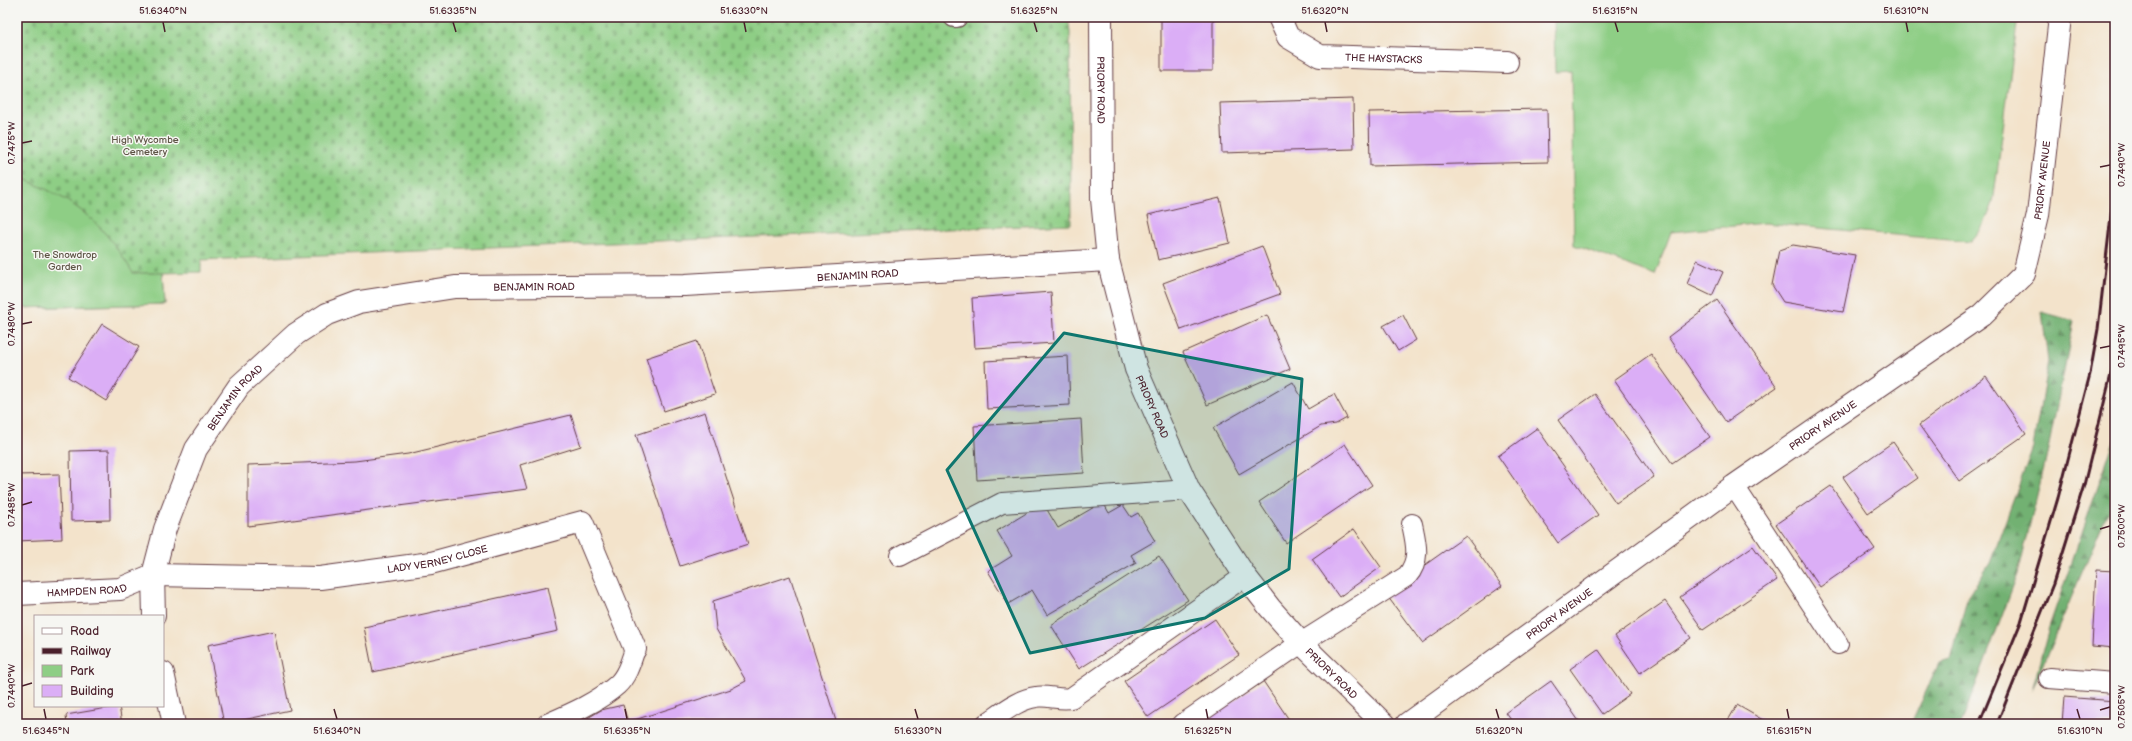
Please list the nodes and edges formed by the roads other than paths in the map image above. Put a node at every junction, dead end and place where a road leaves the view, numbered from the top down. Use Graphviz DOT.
graph roads {
  1 [pos="1101,17"];
  2 [pos="1279,17"];
  3 [pos="2060,17"];
  4 [pos="1507,62"];
  5 [pos="1108,260"];
  6 [pos="1734,486"];
  7 [pos="1189,490"];
  8 [pos="1412,524"];
  9 [pos="900,556"];
  10 [pos="153,575"];
  11 [pos="1245,576"];
  12 [pos="17,594"];
  13 [pos="154,615"];
  14 [pos="1301,643"];
  15 [pos="1838,644"];
  16 [pos="635,649"];
  17 [pos="164,678"];
  18 [pos="2049,678"];
  19 [pos="2115,683"];
  20 [pos="174,724"];
  21 [pos="547,724"];
  22 [pos="986,724"];
  23 [pos="1183,724"];
  24 [pos="1384,724"];
  25 [pos="1407,724"];
  1 -- 5 [label="street, PRIORY ROAD"];
  2 -- 4 [label="street, THE HAYSTACKS"];
  3 -- 6 [label="street, PRIORY AVENUE"];
  5 -- 7 [label="street, PRIORY ROAD"];
  5 -- 10 [label="street, BENJAMIN ROAD"];
  6 -- 15 [label="lane"];
  6 -- 25 [label="street, PRIORY AVENUE"];
  7 -- 9 [label="lane"];
  7 -- 11 [label="street, PRIORY ROAD"];
  8 -- 14 [label="lane"];
  10 -- 12 [label="street, HAMPDEN ROAD"];
  10 -- 13 [label="street, BENJAMIN ROAD"];
  10 -- 16 [label="street, LADY VERNEY CLOSE"];
  11 -- 14 [label="street, PRIORY ROAD"];
  11 -- 22 [label="lane"];
  14 -- 23 [label="lane"];
  14 -- 24 [label="street, PRIORY ROAD"];
  16 -- 21 [label="lane"];
  17 -- 20 [label="street"];
  18 -- 19 [label="lane"];
}
